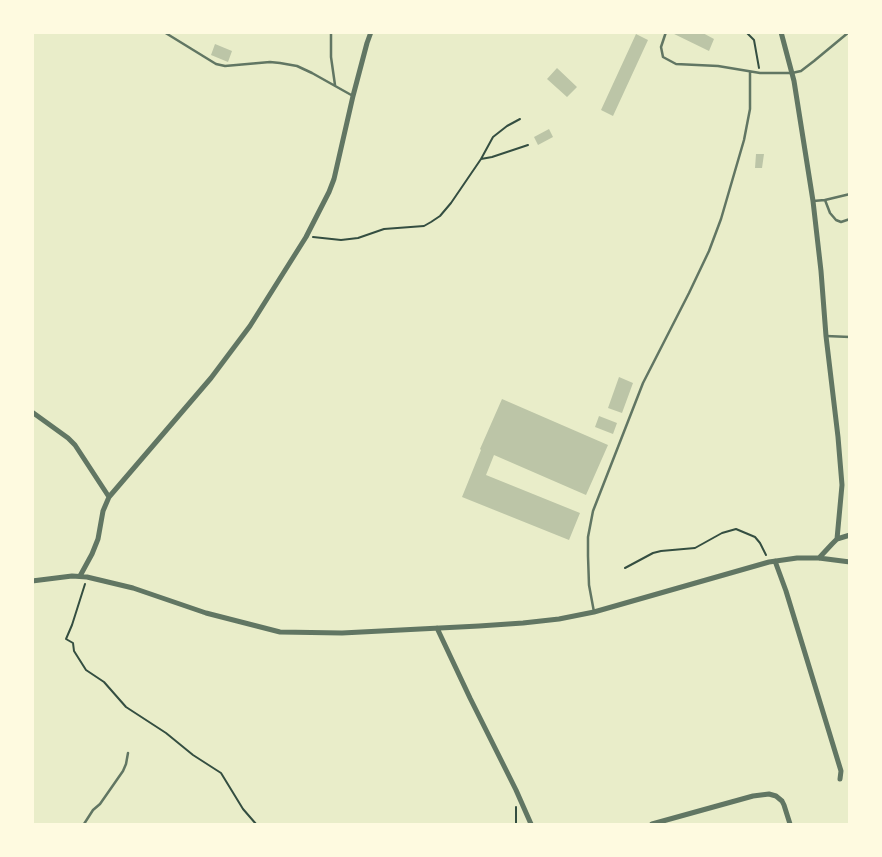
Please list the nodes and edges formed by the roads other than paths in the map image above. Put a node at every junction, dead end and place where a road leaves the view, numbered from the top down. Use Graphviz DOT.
graph roads {
  1 [pos="164,32"];
  2 [pos="331,32"];
  3 [pos="371,32"];
  4 [pos="666,32"];
  5 [pos="781,32"];
  6 [pos="849,32"];
  7 [pos="750,72"];
  8 [pos="792,73"];
  9 [pos="334,85"];
  10 [pos="353,96"];
  11 [pos="850,194"];
  12 [pos="825,200"];
  13 [pos="813,201"];
  14 [pos="850,219"];
  15 [pos="826,336"];
  16 [pos="850,337"];
  17 [pos="32,412"];
  18 [pos="109,497"];
  19 [pos="850,535"];
  20 [pos="837,539"];
  21 [pos="819,558"];
  22 [pos="772,562"];
  23 [pos="850,562"];
  24 [pos="80,576"];
  25 [pos="32,581"];
  26 [pos="594,612"];
  27 [pos="437,628"];
  28 [pos="128,753"];
  29 [pos="840,779"];
  30 [pos="84,824"];
  31 [pos="530,824"];
  32 [pos="652,824"];
  33 [pos="790,824"];
  1 -- 9 [label="lane"];
  2 -- 9 [label="lane"];
  3 -- 10 [label="street"];
  4 -- 7 [label="lane"];
  5 -- 8 [label="street"];
  6 -- 8 [label="lane"];
  7 -- 8 [label="lane"];
  7 -- 26 [label="lane"];
  8 -- 13 [label="street"];
  9 -- 10 [label="lane"];
  10 -- 18 [label="street"];
  11 -- 12 [label="lane"];
  12 -- 13 [label="lane"];
  12 -- 14 [label="lane"];
  13 -- 15 [label="street"];
  15 -- 16 [label="lane"];
  15 -- 20 [label="street"];
  17 -- 18 [label="street"];
  18 -- 24 [label="street"];
  19 -- 20 [label="street"];
  20 -- 21 [label="street"];
  21 -- 22 [label="street"];
  21 -- 23 [label="street"];
  22 -- 26 [label="street"];
  22 -- 29 [label="street"];
  24 -- 25 [label="street"];
  24 -- 27 [label="street"];
  26 -- 27 [label="street"];
  27 -- 31 [label="street"];
  28 -- 30 [label="lane"];
  32 -- 33 [label="street"];
}
